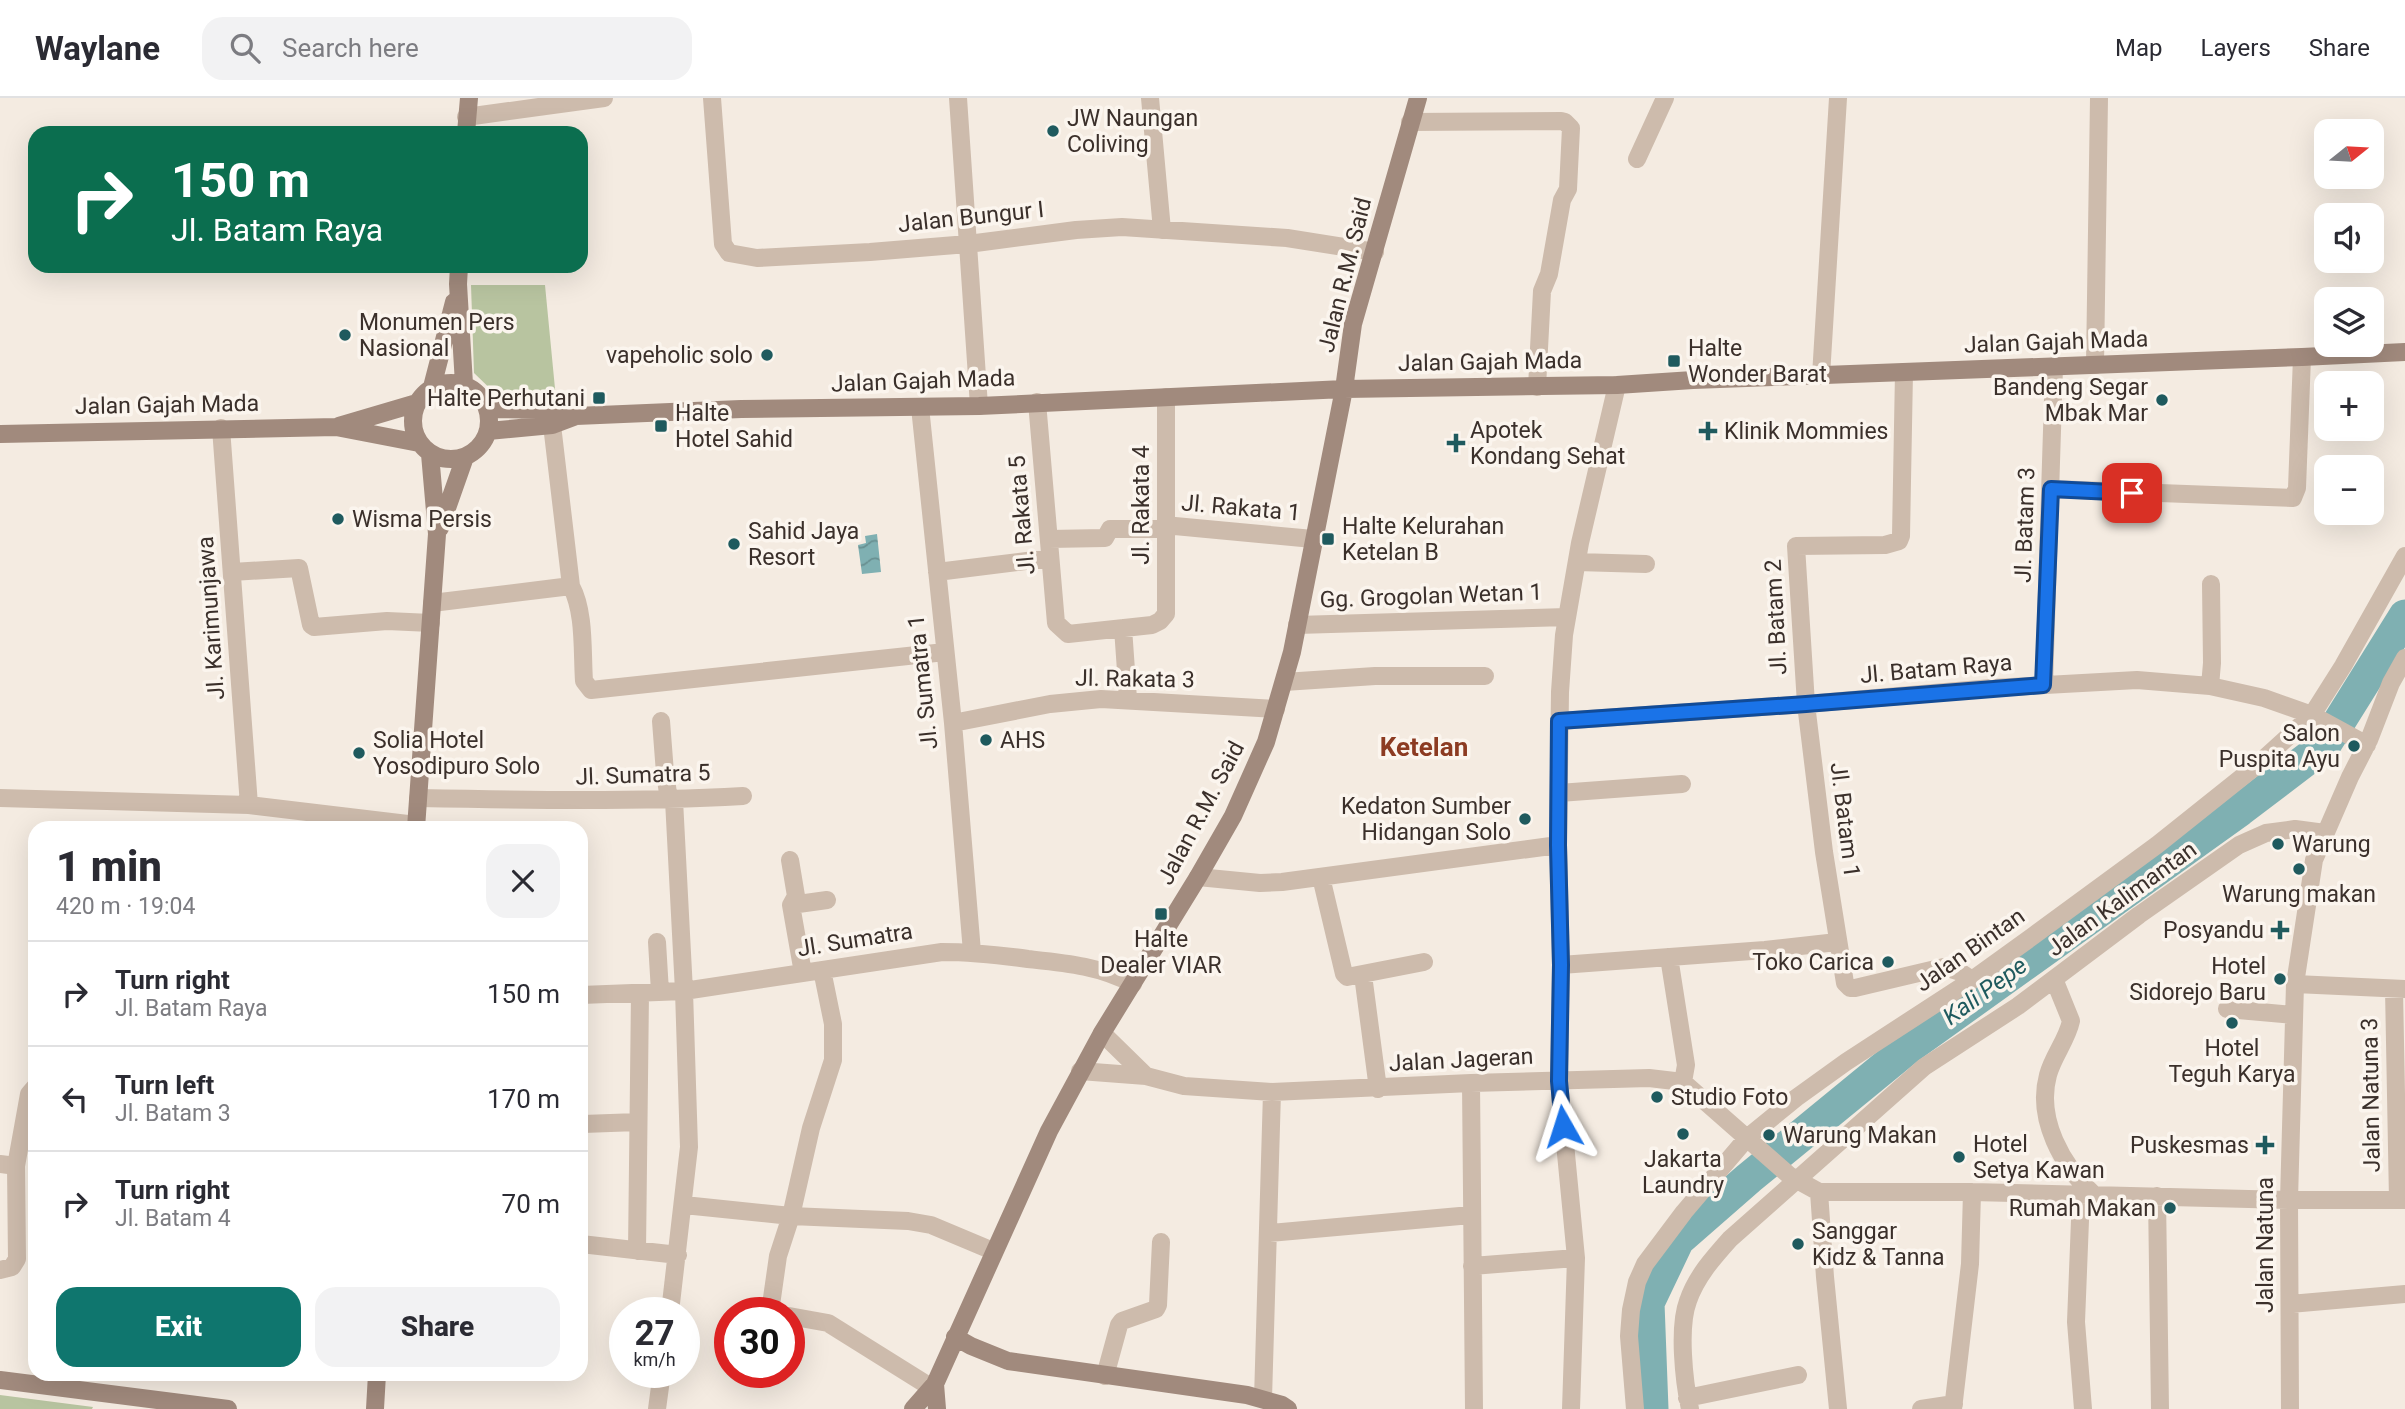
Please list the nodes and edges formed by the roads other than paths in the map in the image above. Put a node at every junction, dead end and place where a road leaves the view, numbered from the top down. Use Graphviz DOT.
graph roads {
  1 [pos="469,98"];
  2 [pos="604,98"];
  3 [pos="712,98"];
  4 [pos="958,98"];
  5 [pos="1150,98"];
  6 [pos="1418,98"];
  7 [pos="1665,98"];
  8 [pos="1838,98"];
  9 [pos="2099,98"];
  10 [pos="1410,122"];
  11 [pos="466,125"];
  12 [pos="1637,159"];
  13 [pos="1162,230"];
  14 [pos="968,244"];
  15 [pos="1375,252"];
  16 [pos="459,275"];
  17 [pos="2405,352"];
  18 [pos="2302,357"];
  19 [pos="2095,365"];
  20 [pos="2054,367"];
  21 [pos="1904,372"];
  22 [pos="1821,376"];
  23 [pos="464,384"];
  24 [pos="1616,385"];
  25 [pos="432,387"];
  26 [pos="1537,387"];
  27 [pos="1344,389"];
  28 [pos="1166,397"];
  29 [pos="1037,402"];
  30 [pos="416,403"];
  31 [pos="979,406"];
  32 [pos="920,407"];
  33 [pos="487,409"];
  34 [pos="576,416"];
  35 [pos="552,425"];
  36 [pos="221,428"];
  37 [pos="336,428"];
  38 [pos="488,431"];
  39 [pos="0,434"];
  40 [pos="424,448"];
  41 [pos="465,457"];
  42 [pos="2051,489"];
  43 [pos="1165,527"];
  44 [pos="437,534"];
  45 [pos="1049,539"];
  46 [pos="1314,539"];
  47 [pos="2405,556"];
  48 [pos="1050,558"];
  49 [pos="1577,562"];
  50 [pos="1646,564"];
  51 [pos="232,572"];
  52 [pos="937,572"];
  53 [pos="2211,584"];
  54 [pos="571,586"];
  55 [pos="432,603"];
  56 [pos="1567,617"];
  57 [pos="431,623"];
  58 [pos="1297,625"];
  59 [pos="1123,628"];
  60 [pos="945,652"];
  61 [pos="2405,658"];
  62 [pos="1485,676"];
  63 [pos="1283,682"];
  64 [pos="2398,682"];
  65 [pos="2043,685"];
  66 [pos="2210,686"];
  67 [pos="1128,699"];
  68 [pos="1806,704"];
  69 [pos="1276,709"];
  70 [pos="2320,719"];
  71 [pos="662,721"];
  72 [pos="1559,721"];
  73 [pos="953,723"];
  74 [pos="2362,743"];
  75 [pos="1682,783"];
  76 [pos="1559,793"];
  77 [pos="743,796"];
  78 [pos="0,798"];
  79 [pos="418,798"];
  80 [pos="671,800"];
  81 [pos="249,805"];
  82 [pos="376,821"];
  83 [pos="416,821"];
  84 [pos="2325,833"];
  85 [pos="1558,845"];
  86 [pos="790,860"];
  87 [pos="1198,877"];
  88 [pos="1321,877"];
  89 [pos="827,900"];
  90 [pos="791,905"];
  91 [pos="657,942"];
  92 [pos="1837,942"];
  93 [pos="972,952"];
  94 [pos="1669,957"];
  95 [pos="1424,962"];
  96 [pos="1561,965"];
  97 [pos="822,970"];
  98 [pos="803,973"];
  99 [pos="1363,975"];
  100 [pos="2054,979"];
  101 [pos="1972,980"];
  102 [pos="1133,984"];
  103 [pos="2295,984"];
  104 [pos="2400,989"];
  105 [pos="684,991"];
  106 [pos="660,992"];
  107 [pos="640,993"];
  108 [pos="588,995"];
  109 [pos="2227,1009"];
  110 [pos="2294,1015"];
  111 [pos="1102,1033"];
  112 [pos="1080,1071"];
  113 [pos="1146,1076"];
  114 [pos="1559,1081"];
  115 [pos="1683,1082"];
  116 [pos="1471,1083"];
  117 [pos="1378,1088"];
  118 [pos="1272,1092"];
  119 [pos="28,1097"];
  120 [pos="638,1122"];
  121 [pos="588,1124"];
  122 [pos="1751,1142"];
  123 [pos="8,1165"];
  124 [pos="1794,1178"];
  125 [pos="1819,1192"];
  126 [pos="1972,1192"];
  127 [pos="2087,1195"];
  128 [pos="2157,1196"];
  129 [pos="2289,1200"];
  130 [pos="2401,1200"];
  131 [pos="684,1205"];
  132 [pos="1471,1215"];
  133 [pos="791,1216"];
  134 [pos="1269,1233"];
  135 [pos="1161,1242"];
  136 [pos="588,1245"];
  137 [pos="637,1251"];
  138 [pos="993,1251"];
  139 [pos="678,1255"];
  140 [pos="1576,1258"];
  141 [pos="1472,1266"];
  142 [pos="0,1270"];
  143 [pos="2405,1294"];
  144 [pos="672,1297"];
  145 [pos="772,1297"];
  146 [pos="2290,1304"];
  147 [pos="805,1319"];
  148 [pos="955,1337"];
  149 [pos="1798,1375"];
  150 [pos="1105,1376"];
  151 [pos="0,1380"];
  152 [pos="377,1381"];
  153 [pos="933,1386"];
  154 [pos="660,1388"];
  155 [pos="1263,1399"];
  156 [pos="1689,1404"];
  157 [pos="1953,1407"];
  158 [pos="228,1409"];
  159 [pos="375,1409"];
  160 [pos="657,1409"];
  161 [pos="913,1409"];
  162 [pos="937,1409"];
  163 [pos="1289,1409"];
  164 [pos="1474,1409"];
  165 [pos="1571,1409"];
  166 [pos="1635,1409"];
  167 [pos="1838,1409"];
  168 [pos="1921,1409"];
  169 [pos="2083,1409"];
  170 [pos="2160,1409"];
  171 [pos="2290,1409"];
  1 -- 11 [label="main road"];
  2 -- 11 [label="street"];
  3 -- 14 [label="street, Jalan Bungur I"];
  4 -- 14 [label="street"];
  5 -- 13 [label="street"];
  6 -- 10 [label="main road, Jalan R.M. Said"];
  7 -- 12 [label="street"];
  8 -- 22 [label="street"];
  9 -- 19 [label="street"];
  10 -- 15 [label="main road, Jalan R.M. Said"];
  10 -- 26 [label="street"];
  13 -- 14 [label="street, Jalan Bungur I"];
  13 -- 15 [label="street, Jalan Bungur I"];
  14 -- 31 [label="street"];
  15 -- 27 [label="main road, Jalan R.M. Said"];
  16 -- 23 [label="main road"];
  16 -- 25 [label="main road"];
  17 -- 18 [label="main road, Jalan Gajah Mada"];
  18 -- 19 [label="main road, Jalan Gajah Mada"];
  18 -- 42 [label="street"];
  19 -- 20 [label="main road, Jalan Gajah Mada"];
  20 -- 21 [label="main road, Jalan Gajah Mada"];
  20 -- 42 [label="street, Jl. Batam 3"];
  21 -- 22 [label="main road, Jalan Gajah Mada"];
  21 -- 68 [label="street, Jl. Batam 2"];
  22 -- 24 [label="main road, Jalan Gajah Mada"];
  23 -- 25 [label="main road"];
  23 -- 33 [label="main road"];
  24 -- 26 [label="main road, Jalan Gajah Mada"];
  24 -- 49 [label="street"];
  25 -- 30 [label="main road"];
  26 -- 27 [label="main road, Jalan Gajah Mada"];
  27 -- 28 [label="main road, Jalan Gajah Mada"];
  27 -- 46 [label="main road, Jalan R.M. Said"];
  28 -- 29 [label="main road, Jalan Gajah Mada"];
  28 -- 43 [label="street, Jl. Rakata 4"];
  29 -- 31 [label="main road, Jalan Gajah Mada"];
  29 -- 45 [label="street, Jl. Rakata 5"];
  30 -- 37 [label="main road, Jalan Gajah Mada"];
  30 -- 40 [label="main road"];
  31 -- 32 [label="main road, Jalan Gajah Mada"];
  32 -- 34 [label="main road, Jalan Gajah Mada"];
  32 -- 52 [label="street, Jl. Sumatra 1"];
  33 -- 34 [label="main road, Jalan Gajah Mada"];
  33 -- 38 [label="main road"];
  34 -- 35 [label="main road, Jalan Gajah Mada"];
  35 -- 38 [label="main road, Jalan Gajah Mada"];
  35 -- 54 [label="street"];
  36 -- 37 [label="main road, Jalan Gajah Mada"];
  36 -- 39 [label="main road, Jalan Gajah Mada"];
  36 -- 51 [label="street, Jl. Karimunjawa"];
  37 -- 40 [label="main road, Jalan Gajah Mada"];
  38 -- 41 [label="main road"];
  40 -- 41 [label="main road"];
  40 -- 44 [label="main road"];
  41 -- 44 [label="main road"];
  42 -- 65 [label="street, Jl. Batam 3"];
  43 -- 45 [label="street, Jl. Rakata 1"];
  43 -- 46 [label="street, Jl. Rakata 1"];
  43 -- 59 [label="street, Jl. Rakata 4"];
  44 -- 55 [label="main road"];
  45 -- 48 [label="street, Jl. Rakata 5"];
  46 -- 58 [label="main road, Jalan R.M. Said"];
  47 -- 70 [label="street, Jalan Bintan"];
  48 -- 52 [label="street"];
  48 -- 59 [label="street, Jl. Rakata 5"];
  49 -- 50 [label="street"];
  49 -- 56 [label="street"];
  51 -- 57 [label="street"];
  51 -- 81 [label="street, Jl. Karimunjawa"];
  52 -- 60 [label="street, Jl. Sumatra 1"];
  53 -- 66 [label="street"];
  54 -- 55 [label="street"];
  54 -- 60 [label="street"];
  55 -- 57 [label="main road"];
  56 -- 58 [label="street, Gg. Grogolan Wetan 1"];
  56 -- 72 [label="street"];
  57 -- 79 [label="main road"];
  58 -- 63 [label="main road, Jalan R.M. Said"];
  59 -- 67 [label="street"];
  60 -- 73 [label="street, Jl. Sumatra 1"];
  61 -- 64 [label="street"];
  62 -- 63 [label="street"];
  63 -- 69 [label="main road, Jalan R.M. Said"];
  64 -- 74 [label="street"];
  65 -- 66 [label="street, Jl. Batam Raya"];
  65 -- 68 [label="street, Jl. Batam Raya"];
  66 -- 70 [label="street, Jl. Batam Raya"];
  67 -- 69 [label="street, Jl. Rakata 3"];
  67 -- 73 [label="street, Jl. Rakata 3"];
  68 -- 72 [label="street, Jl. Batam Raya"];
  68 -- 92 [label="street, Jl. Batam 1"];
  69 -- 87 [label="main road, Jalan R.M. Said"];
  70 -- 74 [label="street, Jl. Batam Raya"];
  70 -- 101 [label="street, Jalan Bintan"];
  71 -- 80 [label="street"];
  72 -- 76 [label="street"];
  73 -- 93 [label="street, Jl. Sumatra 1"];
  74 -- 84 [label="street"];
  75 -- 76 [label="street"];
  76 -- 85 [label="street"];
  77 -- 80 [label="street, Jl. Sumatra 5"];
  78 -- 81 [label="street"];
  79 -- 80 [label="street, Jl. Sumatra 5"];
  79 -- 83 [label="main road"];
  80 -- 105 [label="street"];
  81 -- 82 [label="street"];
  84 -- 100 [label="street, Jalan Kalimantan"];
  84 -- 103 [label="street, Jalan Natuna"];
  85 -- 88 [label="street"];
  85 -- 96 [label="street"];
  86 -- 90 [label="street"];
  87 -- 88 [label="street"];
  87 -- 102 [label="main road, Jalan R.M. Said"];
  88 -- 99 [label="street"];
  89 -- 90 [label="street"];
  90 -- 98 [label="street"];
  91 -- 106 [label="street"];
  92 -- 94 [label="street"];
  92 -- 101 [label="street, Jl. Batam 1"];
  93 -- 97 [label="street, Jl. Sumatra"];
  93 -- 102 [label="street, Jl. Sumatra"];
  94 -- 96 [label="street"];
  94 -- 115 [label="street"];
  95 -- 99 [label="street"];
  96 -- 114 [label="street"];
  97 -- 98 [label="street, Jl. Sumatra"];
  97 -- 133 [label="street"];
  98 -- 105 [label="street, Jl. Sumatra"];
  99 -- 117 [label="street"];
  100 -- 124 [label="street, Jalan Kalimantan"];
  100 -- 127 [label="street"];
  101 -- 122 [label="street, Jalan Bintan"];
  102 -- 111 [label="main road, Jalan R.M. Said"];
  103 -- 104 [label="street"];
  103 -- 110 [label="street, Jalan Natuna"];
  104 -- 130 [label="street, Jalan Natuna 3"];
  105 -- 106 [label="street, Jl. Sumatra"];
  105 -- 131 [label="street"];
  106 -- 107 [label="street, Jl. Sumatra"];
  107 -- 108 [label="street, Jl. Sumatra"];
  107 -- 120 [label="street"];
  109 -- 110 [label="street"];
  110 -- 129 [label="street, Jalan Natuna"];
  111 -- 112 [label="main road, Jalan R.M. Said"];
  111 -- 113 [label="street, Jalan Jageran"];
  112 -- 113 [label="street, Jalan Jageran"];
  112 -- 138 [label="main road, Jalan R.M. Said"];
  113 -- 118 [label="street, Jalan Jageran"];
  114 -- 115 [label="street, Jalan Jageran"];
  114 -- 116 [label="street, Jalan Jageran"];
  114 -- 140 [label="street"];
  115 -- 122 [label="street"];
  116 -- 117 [label="street, Jalan Jageran"];
  116 -- 132 [label="street"];
  117 -- 118 [label="street, Jalan Jageran"];
  118 -- 134 [label="street"];
  119 -- 123 [label="street"];
  120 -- 121 [label="street"];
  120 -- 137 [label="street"];
  122 -- 124 [label="street"];
  122 -- 166 [label="street, Jalan Bintan"];
  123 -- 142 [label="street"];
  124 -- 125 [label="street"];
  124 -- 156 [label="street, Jalan Kalimantan"];
  125 -- 126 [label="street"];
  125 -- 167 [label="street"];
  126 -- 127 [label="street"];
  126 -- 157 [label="street"];
  127 -- 128 [label="street"];
  127 -- 169 [label="street"];
  128 -- 129 [label="street"];
  128 -- 170 [label="street"];
  129 -- 130 [label="street"];
  129 -- 146 [label="street, Jalan Natuna"];
  131 -- 133 [label="street"];
  131 -- 139 [label="street"];
  132 -- 134 [label="street"];
  132 -- 141 [label="street"];
  133 -- 138 [label="street"];
  133 -- 145 [label="street"];
  134 -- 155 [label="street"];
  135 -- 150 [label="street"];
  136 -- 137 [label="street"];
  137 -- 139 [label="street"];
  138 -- 148 [label="main road, Jalan R.M. Said"];
  139 -- 144 [label="street"];
  140 -- 141 [label="street"];
  140 -- 165 [label="street"];
  141 -- 164 [label="street"];
  143 -- 146 [label="street"];
  146 -- 171 [label="street, Jalan Natuna"];
  147 -- 153 [label="street"];
  148 -- 150 [label="main road"];
  148 -- 153 [label="main road, Jalan R.M. Said"];
  149 -- 156 [label="street"];
  150 -- 155 [label="main road"];
  151 -- 158 [label="main road"];
  152 -- 159 [label="main road"];
  153 -- 161 [label="main road, Jalan R.M. Said"];
  153 -- 162 [label="main road, Jalan R.M. Said"];
  154 -- 160 [label="street"];
  155 -- 163 [label="main road"];
  157 -- 168 [label="street"];
}
